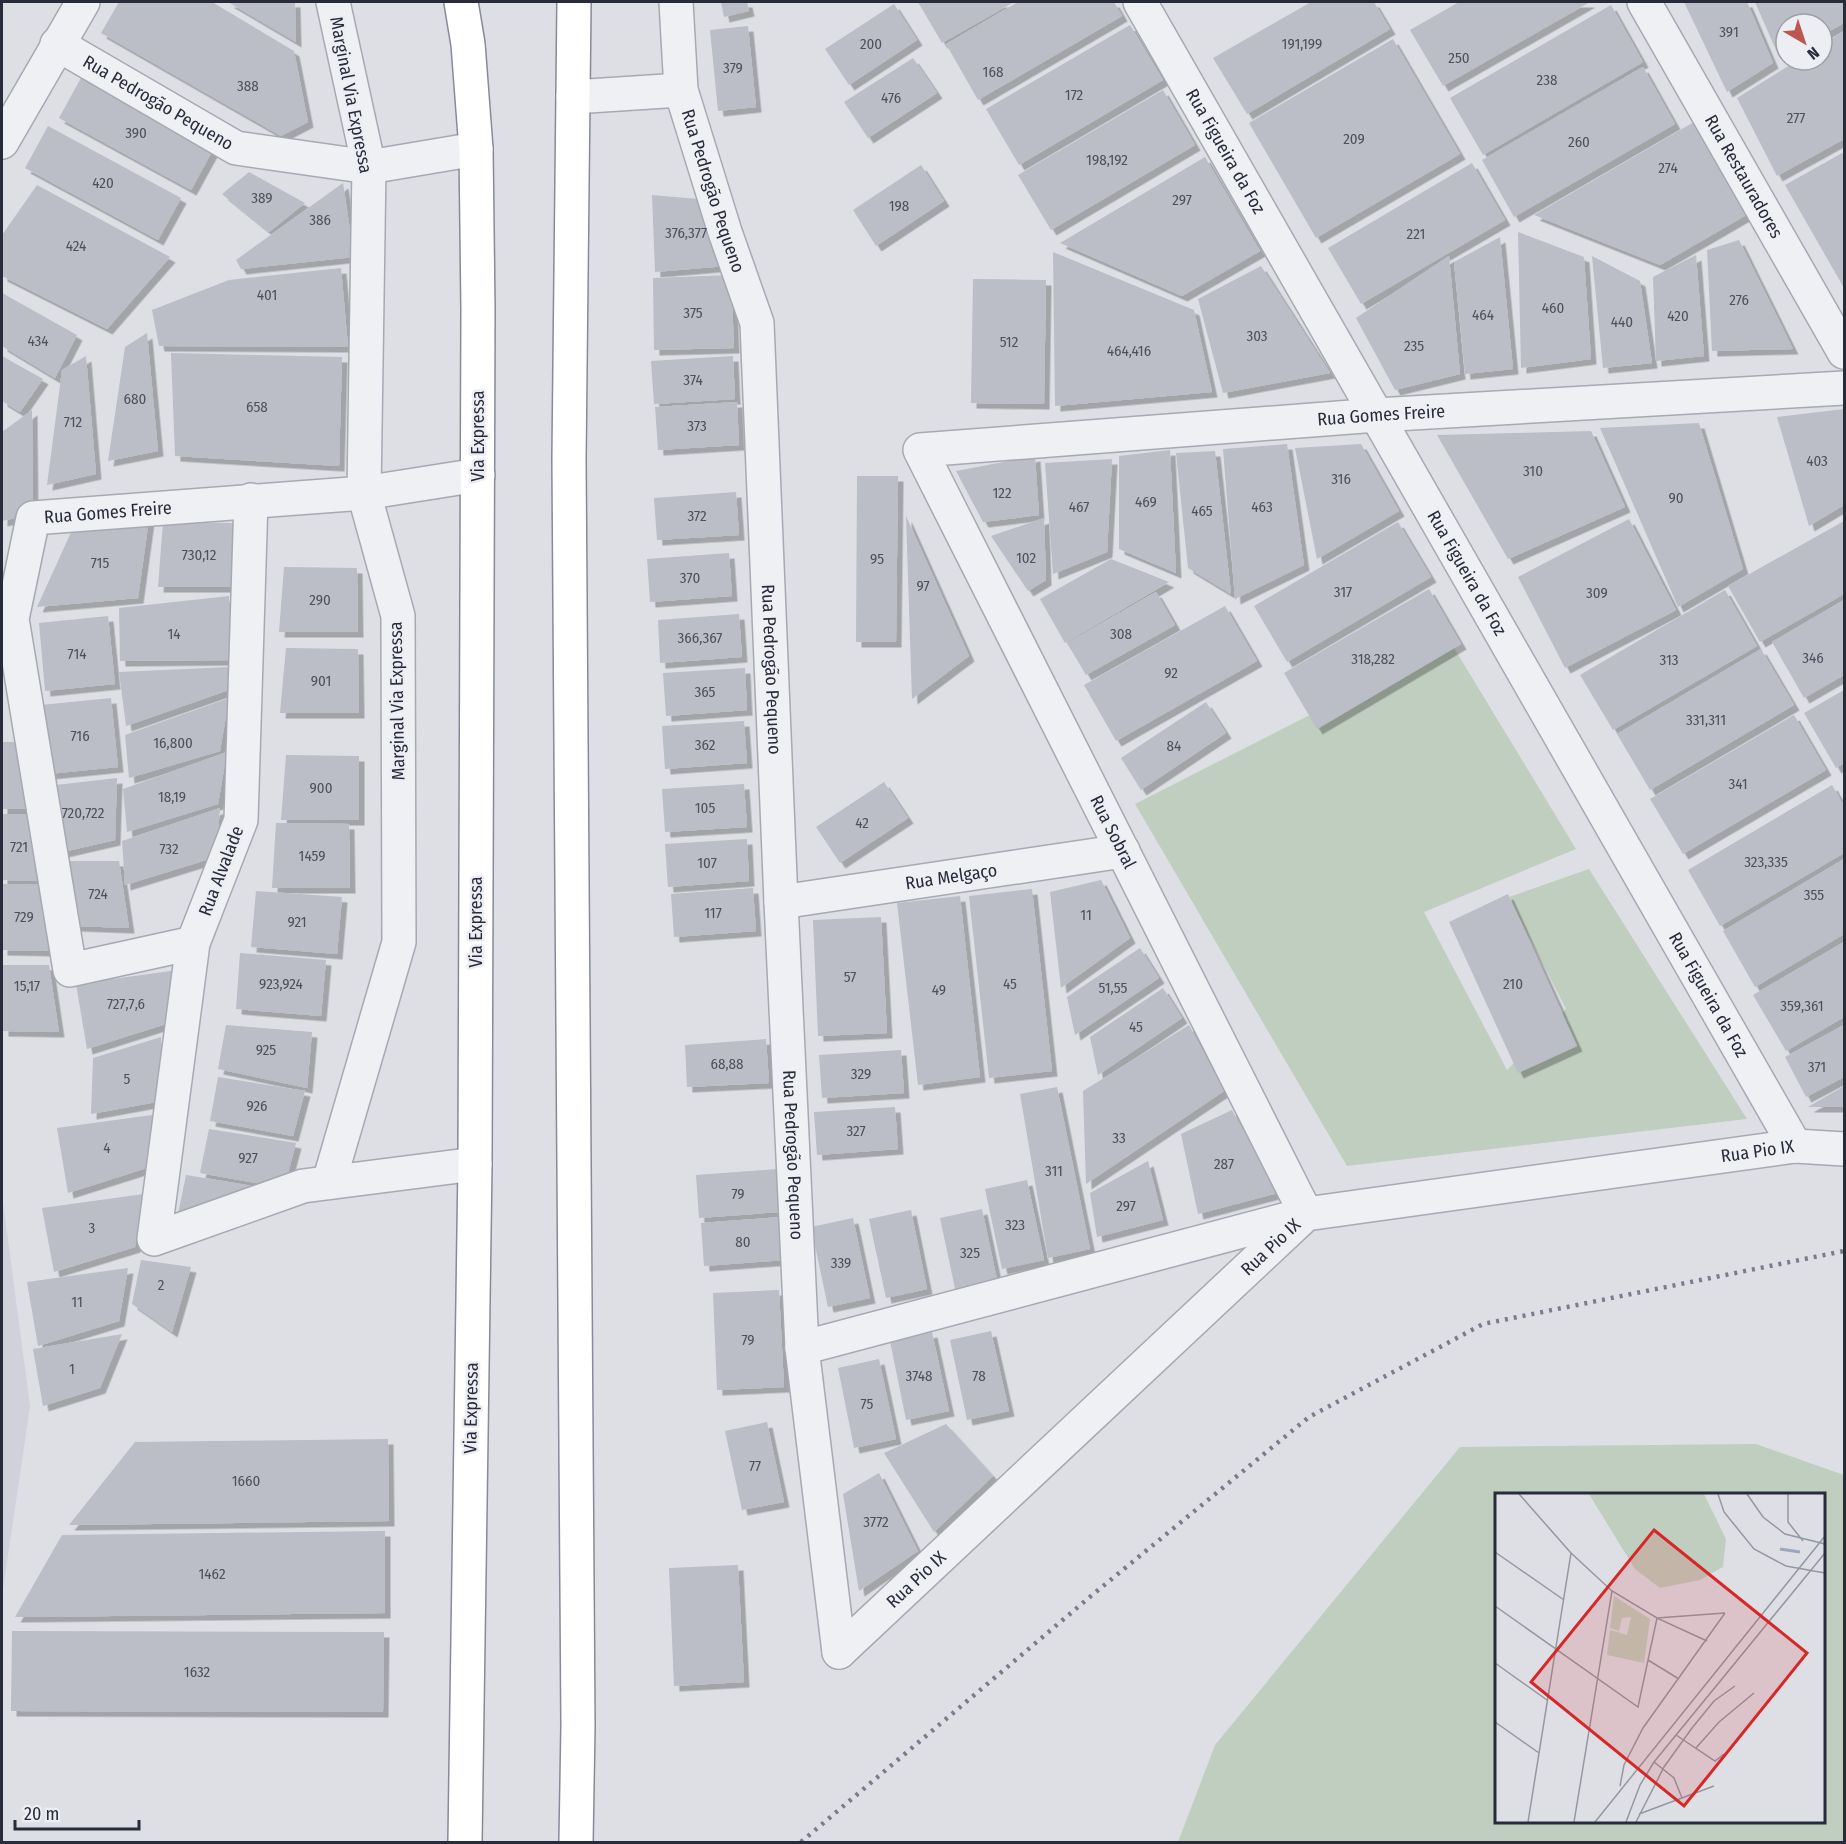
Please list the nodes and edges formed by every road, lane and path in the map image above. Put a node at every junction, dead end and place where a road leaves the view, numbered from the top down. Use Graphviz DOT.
graph roads {
  1 [pos="83,2"];
  2 [pos="333,2"];
  3 [pos="461,2"];
  4 [pos="574,2"];
  5 [pos="676,2"];
  6 [pos="1140,2"];
  7 [pos="1644,2"];
  8 [pos="57,44"];
  9 [pos="681,90"];
  10 [pos="573,97"];
  11 [pos="2,142"];
  12 [pos="476,149"];
  13 [pos="369,167"];
  14 [pos="1845,352"];
  15 [pos="1845,388"];
  16 [pos="1377,416"];
  17 [pos="920,450"];
  18 [pos="478,474"];
  19 [pos="364,493"];
  20 [pos="251,500"];
  21 [pos="1123,851"];
  22 [pos="781,902"];
  23 [pos="193,943"];
  24 [pos="1795,1146"];
  25 [pos="1845,1149"];
  26 [pos="475,1164"];
  27 [pos="329,1182"];
  28 [pos="1306,1214"];
  29 [pos="802,1348"];
  30 [pos="839,1652"];
  31 [pos="465,1842"];
  32 [pos="576,1842"];
  1 -- 8 [label="street"];
  2 -- 13 [label="street, Marginal Via Expressa"];
  3 -- 12 [label="highway, Via Expressa"];
  4 -- 10 [label="highway"];
  5 -- 9 [label="street, Rua Pedrogão Pequeno"];
  6 -- 16 [label="street, Rua Figueira da Foz"];
  7 -- 14 [label="street, Rua Restauradores"];
  8 -- 11 [label="street"];
  8 -- 13 [label="street, Rua Pedrogão Pequeno"];
  9 -- 10 [label="street"];
  9 -- 22 [label="street, Rua Pedrogão Pequeno"];
  10 -- 32 [label="highway"];
  12 -- 13 [label="street, Rua Pedrogão Pequeno"];
  12 -- 18 [label="highway, Via Expressa"];
  13 -- 19 [label="street, Marginal Via Expressa"];
  15 -- 16 [label="street, Rua Gomes Freire"];
  16 -- 17 [label="street, Rua Gomes Freire"];
  16 -- 24 [label="street, Rua Figueira da Foz"];
  17 -- 21 [label="street, Rua Sobral"];
  18 -- 19 [label="street, Rua Gomes Freire"];
  18 -- 26 [label="highway, Via Expressa"];
  19 -- 20 [label="street, Rua Gomes Freire"];
  19 -- 27 [label="street, Marginal Via Expressa"];
  20 -- 23 [label="street, Rua Alvalade"];
  20 -- 23 [label="street, Rua Gomes Freire"];
  21 -- 22 [label="street, Rua Melgaço"];
  21 -- 28 [label="street, Rua Sobral"];
  22 -- 29 [label="street, Rua Pedrogão Pequeno"];
  23 -- 27 [label="street, Rua Alvalade"];
  24 -- 25 [label="street, Rua Pio IX"];
  24 -- 28 [label="street, Rua Pio IX"];
  26 -- 27 [label="street"];
  26 -- 31 [label="highway, Via Expressa"];
  28 -- 29 [label="street"];
  28 -- 30 [label="street, Rua Pio IX"];
  29 -- 30 [label="street, Rua Pedrogão Pequeno"];
}
